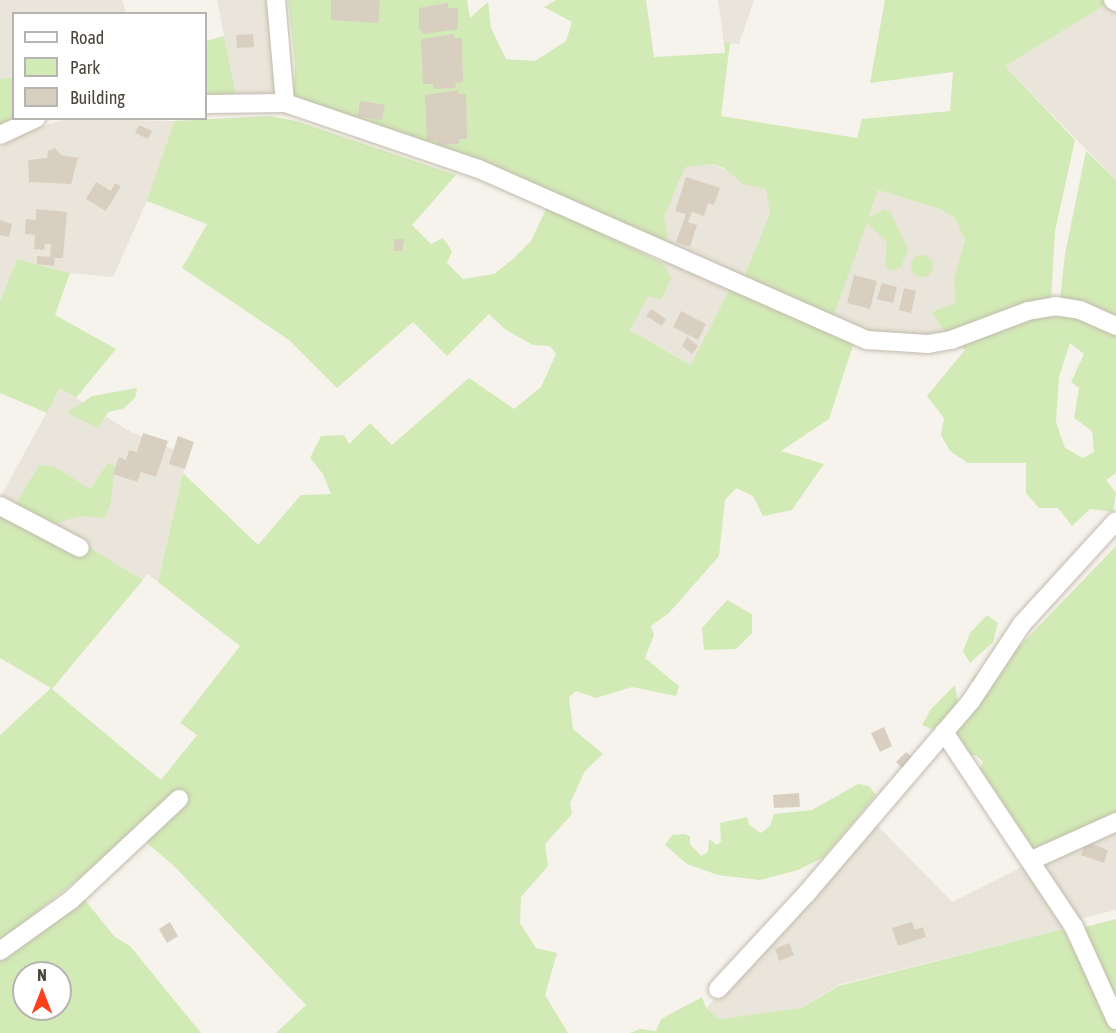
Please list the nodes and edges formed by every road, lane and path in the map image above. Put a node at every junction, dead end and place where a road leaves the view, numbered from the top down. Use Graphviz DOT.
graph roads {
  1 [pos="276,0"];
  2 [pos="285,103"];
  3 [pos="207,104"];
  4 [pos="32,120"];
  5 [pos="0,135"];
  6 [pos="1116,326"];
  7 [pos="0,506"];
  8 [pos="1116,520"];
  9 [pos="80,548"];
  10 [pos="944,732"];
  11 [pos="178,799"];
  12 [pos="1116,822"];
  13 [pos="1032,860"];
  14 [pos="0,951"];
  15 [pos="718,989"];
  16 [pos="1116,1020"];
  1 -- 2 [label="street"];
  2 -- 3 [label="street"];
  2 -- 6 [label="street"];
  4 -- 5 [label="street"];
  7 -- 9 [label="street"];
  8 -- 10 [label="street"];
  10 -- 13 [label="street"];
  10 -- 15 [label="street"];
  11 -- 14 [label="street"];
  12 -- 13 [label="street"];
  13 -- 16 [label="street"];
}
